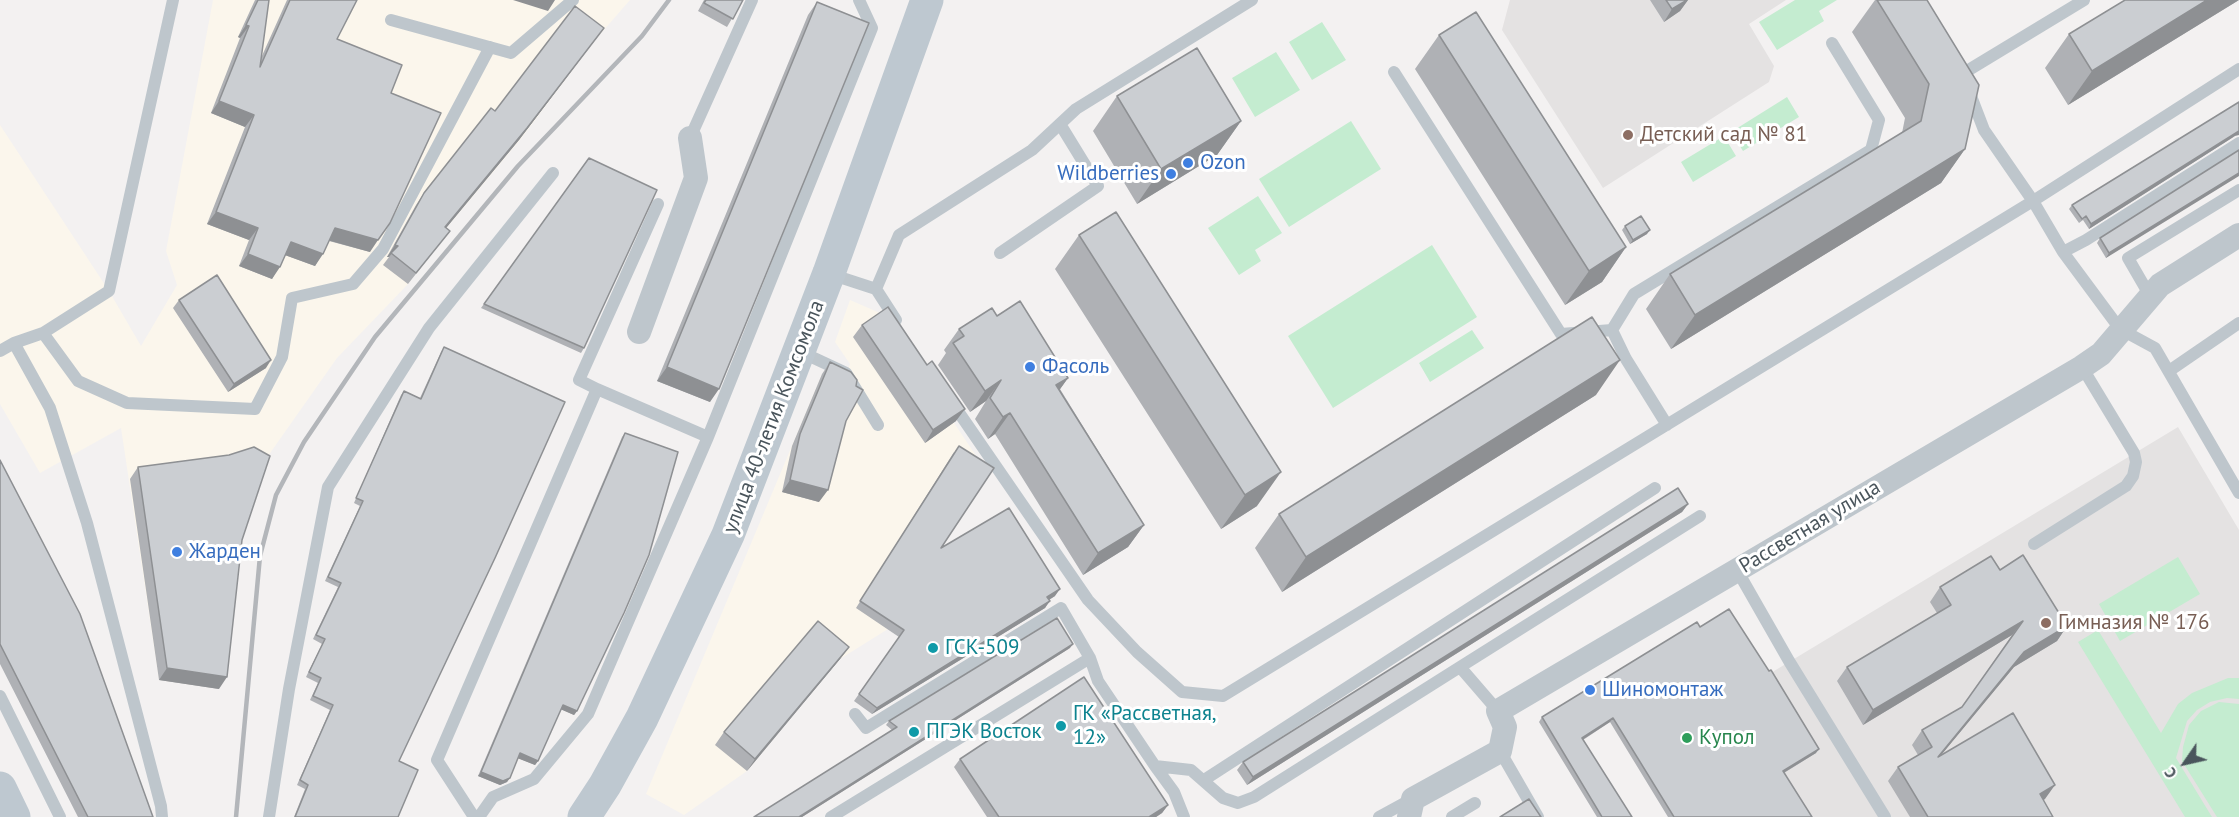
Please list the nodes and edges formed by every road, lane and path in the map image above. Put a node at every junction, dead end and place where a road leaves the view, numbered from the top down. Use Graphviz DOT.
graph roads {
  1 [pos="173,0"];
  2 [pos="573,0"];
  3 [pos="752,0"];
  4 [pos="859,0"];
  5 [pos="927,0"];
  6 [pos="1252,0"];
  7 [pos="2084,0"];
  8 [pos="392,20"];
  9 [pos="1832,43"];
  10 [pos="490,47"];
  11 [pos="2239,69"];
  12 [pos="1394,72"];
  13 [pos="1060,124"];
  14 [pos="690,138"];
  15 [pos="2239,143"];
  16 [pos="553,173"];
  17 [pos="2239,190"];
  18 [pos="2033,201"];
  19 [pos="658,204"];
  20 [pos="2239,235"];
  21 [pos="2063,252"];
  22 [pos="1000,253"];
  23 [pos="829,273"];
  24 [pos="876,289"];
  25 [pos="2150,296"];
  26 [pos="2239,323"];
  27 [pos="902,329"];
  28 [pos="2120,329"];
  29 [pos="1612,330"];
  30 [pos="639,332"];
  31 [pos="43,333"];
  32 [pos="14,342"];
  33 [pos="0,351"];
  34 [pos="800,351"];
  35 [pos="2082,367"];
  36 [pos="2169,371"];
  37 [pos="597,389"];
  38 [pos="948,397"];
  39 [pos="879,425"];
  40 [pos="1667,425"];
  41 [pos="708,437"];
  42 [pos="1655,488"];
  43 [pos="2239,494"];
  44 [pos="1700,516"];
  45 [pos="2034,544"];
  46 [pos="1737,570"];
  47 [pos="1090,658"];
  48 [pos="1460,667"];
  49 [pos="0,696"];
  50 [pos="1498,711"];
  51 [pos="855,714"];
  52 [pos="1500,751"];
  53 [pos="1155,766"];
  54 [pos="1204,780"];
  55 [pos="0,788"];
  56 [pos="1475,803"];
  57 [pos="1411,808"];
  58 [pos="14,817"];
  59 [pos="60,817"];
  60 [pos="162,817"];
  61 [pos="269,817"];
  62 [pos="474,817"];
  63 [pos="479,817"];
  64 [pos="584,817"];
  65 [pos="831,817"];
  66 [pos="1184,817"];
  67 [pos="1379,817"];
  68 [pos="1452,817"];
  69 [pos="1538,817"];
  70 [pos="1885,817"];
  1 -- 31 [label="lane"];
  2 -- 10 [label="lane"];
  3 -- 14 [label="lane"];
  4 -- 41 [label="lane"];
  5 -- 23 [label="main road, улица 40-летия Комсомола"];
  6 -- 13 [label="lane"];
  7 -- 18 [label="lane"];
  8 -- 10 [label="lane"];
  9 -- 29 [label="lane"];
  10 -- 31 [label="lane"];
  11 -- 18 [label="lane"];
  12 -- 29 [label="lane"];
  13 -- 22 [label="lane"];
  13 -- 24 [label="lane"];
  14 -- 30 [label="street"];
  15 -- 21 [label="lane"];
  16 -- 61 [label="lane"];
  17 -- 25 [label="lane"];
  18 -- 21 [label="lane"];
  18 -- 40 [label="lane"];
  19 -- 37 [label="lane"];
  20 -- 25 [label="street, Рассветная улица"];
  21 -- 28 [label="lane"];
  23 -- 24 [label="lane"];
  23 -- 34 [label="main road, улица 40-летия Комсомола"];
  24 -- 27 [label="lane"];
  25 -- 28 [label="street, Рассветная улица"];
  26 -- 36 [label="lane"];
  28 -- 35 [label="street, Рассветная улица"];
  28 -- 36 [label="lane"];
  29 -- 40 [label="lane"];
  31 -- 32 [label="lane"];
  32 -- 33 [label="lane"];
  32 -- 60 [label="lane"];
  34 -- 39 [label="lane"];
  34 -- 64 [label="main road, улица 40-летия Комсомола"];
  35 -- 45 [label="lane"];
  35 -- 46 [label="street, Рассветная улица"];
  36 -- 43 [label="lane"];
  37 -- 41 [label="lane"];
  37 -- 62 [label="lane"];
  38 -- 40 [label="lane"];
  41 -- 63 [label="lane"];
  42 -- 54 [label="lane"];
  44 -- 48 [label="lane"];
  46 -- 50 [label="street, Рассветная улица"];
  46 -- 70 [label="lane"];
  47 -- 51 [label="lane"];
  47 -- 53 [label="lane"];
  47 -- 65 [label="lane"];
  48 -- 50 [label="lane"];
  48 -- 54 [label="lane"];
  49 -- 59 [label="lane"];
  50 -- 52 [label="street"];
  52 -- 57 [label="street"];
  52 -- 69 [label="lane"];
  53 -- 54 [label="lane"];
  53 -- 66 [label="lane"];
  55 -- 58 [label="main road"];
  56 -- 68 [label="lane"];
  57 -- 67 [label="lane"];
}
